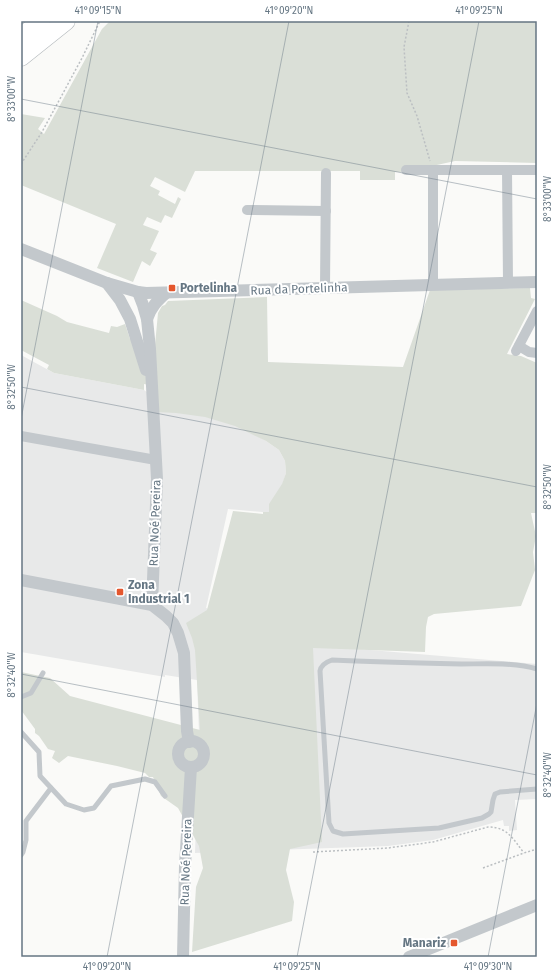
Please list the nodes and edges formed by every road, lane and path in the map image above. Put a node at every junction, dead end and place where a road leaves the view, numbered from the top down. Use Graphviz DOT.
graph roads {
  1 [pos="41,21"];
  2 [pos="66,21"];
  3 [pos="101,21"];
  4 [pos="409,21"];
  5 [pos="21,37"];
  6 [pos="21,57"];
  7 [pos="21,164"];
  8 [pos="406,170"];
  9 [pos="433,170"];
  10 [pos="507,170"];
  11 [pos="537,170"];
  12 [pos="326,173"];
  13 [pos="247,210"];
  14 [pos="326,211"];
  15 [pos="21,249"];
  16 [pos="508,282"];
  17 [pos="537,282"];
  18 [pos="107,283"];
  19 [pos="433,285"];
  20 [pos="325,288"];
  21 [pos="138,292"];
  22 [pos="166,293"];
  23 [pos="537,311"];
  24 [pos="130,318"];
  25 [pos="147,319"];
  26 [pos="537,353"];
  27 [pos="151,390"];
  28 [pos="21,436"];
  29 [pos="156,460"];
  30 [pos="21,580"];
  31 [pos="152,604"];
  32 [pos="537,669"];
  33 [pos="43,673"];
  34 [pos="21,697"];
  35 [pos="21,732"];
  36 [pos="189,742"];
  37 [pos="191,767"];
  38 [pos="52,788"];
  39 [pos="537,789"];
  40 [pos="165,796"];
  41 [pos="537,849"];
  42 [pos="313,852"];
  43 [pos="524,852"];
  44 [pos="21,855"];
  45 [pos="482,868"];
  46 [pos="537,905"];
  47 [pos="427,954"];
  48 [pos="183,957"];
  49 [pos="410,957"];
  1 -- 5 [label="highway"];
  2 -- 6 [label="highway"];
  3 -- 7 [label="path"];
  4 -- 9 [label="path"];
  8 -- 9 [label="street"];
  9 -- 10 [label="street"];
  9 -- 19 [label="street"];
  10 -- 11 [label="street"];
  10 -- 16 [label="street"];
  12 -- 14 [label="street"];
  13 -- 14 [label="street"];
  14 -- 20 [label="street"];
  15 -- 18 [label="street, Rua da Portelinha"];
  16 -- 17 [label="street, Rua da Portelinha"];
  16 -- 19 [label="street, Rua da Portelinha"];
  18 -- 21 [label="street, Rua da Portelinha"];
  18 -- 24 [label="street, Rua Noé Pereira"];
  19 -- 20 [label="street, Rua da Portelinha"];
  20 -- 22 [label="street, Rua da Portelinha"];
  21 -- 22 [label="street, Rua da Portelinha"];
  21 -- 24 [label="street, Rua Noé Pereira"];
  21 -- 25 [label="street, Rua Noé Pereira"];
  22 -- 25 [label="street"];
  23 -- 26 [label="street"];
  24 -- 27 [label="street, Rua Noé Pereira"];
  25 -- 27 [label="street, Rua Noé Pereira"];
  27 -- 29 [label="street, Rua Noé Pereira"];
  28 -- 29 [label="street"];
  29 -- 31 [label="street, Rua Noé Pereira"];
  30 -- 31 [label="street"];
  31 -- 36 [label="street"];
  32 -- 39 [label="lane"];
  33 -- 34 [label="lane"];
  35 -- 38 [label="lane"];
  36 -- 37 [label="street"];
  36 -- 37 [label="street"];
  37 -- 48 [label="street, Rua Noé Pereira"];
  38 -- 40 [label="lane"];
  38 -- 44 [label="lane"];
  41 -- 43 [label="path"];
  42 -- 43 [label="path"];
  43 -- 45 [label="path"];
  46 -- 47 [label="street"];
  47 -- 49 [label="street"];
}
